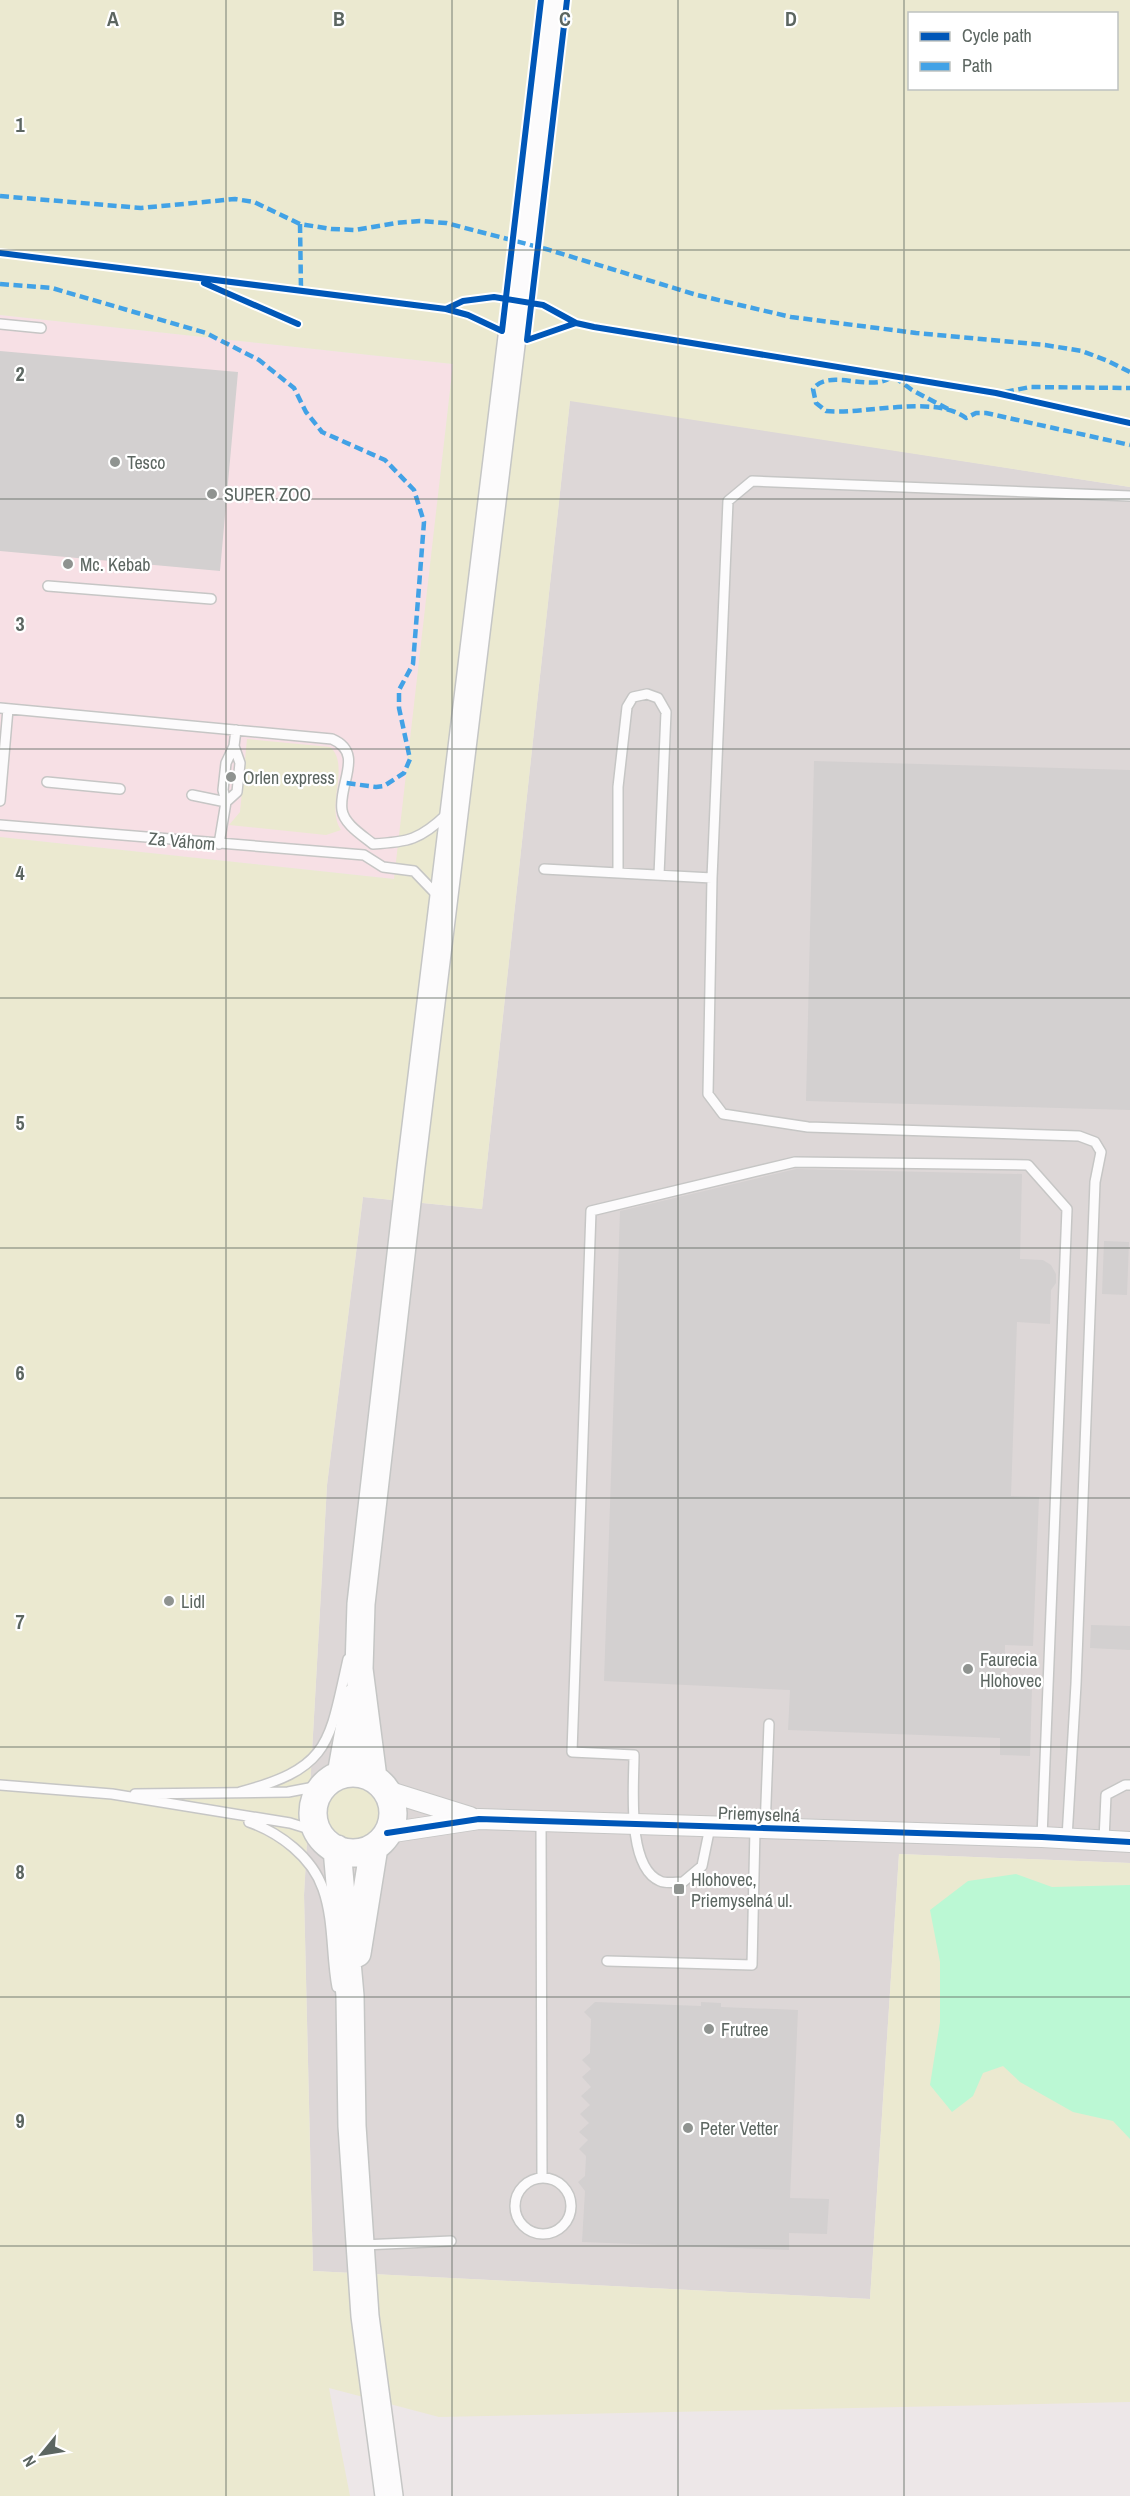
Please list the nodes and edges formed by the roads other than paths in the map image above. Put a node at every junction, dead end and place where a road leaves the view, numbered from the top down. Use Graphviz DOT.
graph roads {
  1 [pos="553,0"];
  2 [pos="0,324"];
  3 [pos="41,328"];
  4 [pos="1130,496"];
  5 [pos="48,586"];
  6 [pos="211,599"];
  7 [pos="4,708"];
  8 [pos="236,730"];
  9 [pos="48,782"];
  10 [pos="120,789"];
  11 [pos="192,795"];
  12 [pos="0,801"];
  13 [pos="226,802"];
  14 [pos="455,806"];
  15 [pos="0,825"];
  16 [pos="219,844"];
  17 [pos="373,844"];
  18 [pos="364,855"];
  19 [pos="544,869"];
  20 [pos="618,873"];
  21 [pos="659,875"];
  22 [pos="712,878"];
  23 [pos="444,904"];
  24 [pos="361,1604"];
  25 [pos="359,1669"];
  26 [pos="769,1724"];
  27 [pos="333,1780"];
  28 [pos="0,1785"];
  29 [pos="380,1785"];
  30 [pos="1130,1785"];
  31 [pos="240,1792"];
  32 [pos="112,1794"];
  33 [pos="230,1815"];
  34 [pos="479,1819"];
  35 [pos="541,1821"];
  36 [pos="633,1824"];
  37 [pos="710,1827"];
  38 [pos="760,1829"];
  39 [pos="1042,1837"];
  40 [pos="1067,1838"];
  41 [pos="328,1840"];
  42 [pos="380,1840"];
  43 [pos="1104,1840"];
  44 [pos="1130,1842"];
  45 [pos="607,1961"];
  46 [pos="350,1996"];
  47 [pos="350,2042"];
  48 [pos="542,2177"];
  49 [pos="451,2241"];
  50 [pos="361,2246"];
  51 [pos="389,2496"];
  1 -- 14 [label="main road"];
  2 -- 3 [label="lane"];
  4 -- 22 [label="lane"];
  5 -- 6 [label="lane"];
  7 -- 8 [label="lane"];
  7 -- 12 [label="lane"];
  8 -- 13 [label="lane"];
  8 -- 17 [label="lane"];
  9 -- 10 [label="lane"];
  11 -- 13 [label="lane"];
  13 -- 16 [label="lane"];
  14 -- 17 [label="lane"];
  14 -- 23 [label="main road"];
  15 -- 16 [label="lane, Za Váhom"];
  16 -- 18 [label="lane, Za Váhom"];
  17 -- 18 [label="lane"];
  18 -- 23 [label="lane"];
  19 -- 20 [label="lane"];
  20 -- 21 [label="lane"];
  20 -- 21 [label="lane"];
  21 -- 22 [label="lane"];
  22 -- 40 [label="lane"];
  23 -- 24 [label="main road"];
  24 -- 25 [label="main road"];
  24 -- 31 [label="lane"];
  25 -- 27 [label="main road"];
  25 -- 29 [label="main road"];
  26 -- 38 [label="lane"];
  27 -- 29 [label="main road"];
  27 -- 31 [label="lane"];
  27 -- 41 [label="main road"];
  28 -- 32 [label="lane"];
  29 -- 34 [label="street, Priemyselná"];
  29 -- 42 [label="main road"];
  30 -- 43 [label="lane"];
  31 -- 32 [label="lane"];
  32 -- 33 [label="lane"];
  33 -- 41 [label="lane"];
  33 -- 47 [label="lane"];
  34 -- 35 [label="street, Priemyselná"];
  34 -- 42 [label="street, Priemyselná"];
  35 -- 36 [label="street, Priemyselná"];
  35 -- 48 [label="lane"];
  36 -- 37 [label="street, Priemyselná"];
  36 -- 37 [label="lane"];
  36 -- 39 [label="lane"];
  37 -- 38 [label="street, Priemyselná"];
  38 -- 39 [label="street, Priemyselná"];
  38 -- 45 [label="lane"];
  39 -- 40 [label="street, Priemyselná"];
  40 -- 43 [label="street, Priemyselná"];
  41 -- 42 [label="main road"];
  41 -- 46 [label="main road"];
  42 -- 46 [label="main road"];
  43 -- 44 [label="street, Priemyselná"];
  46 -- 47 [label="main road"];
  47 -- 50 [label="main road"];
  48 -- 48 [label="lane"];
  49 -- 50 [label="lane"];
  50 -- 51 [label="main road"];
}
